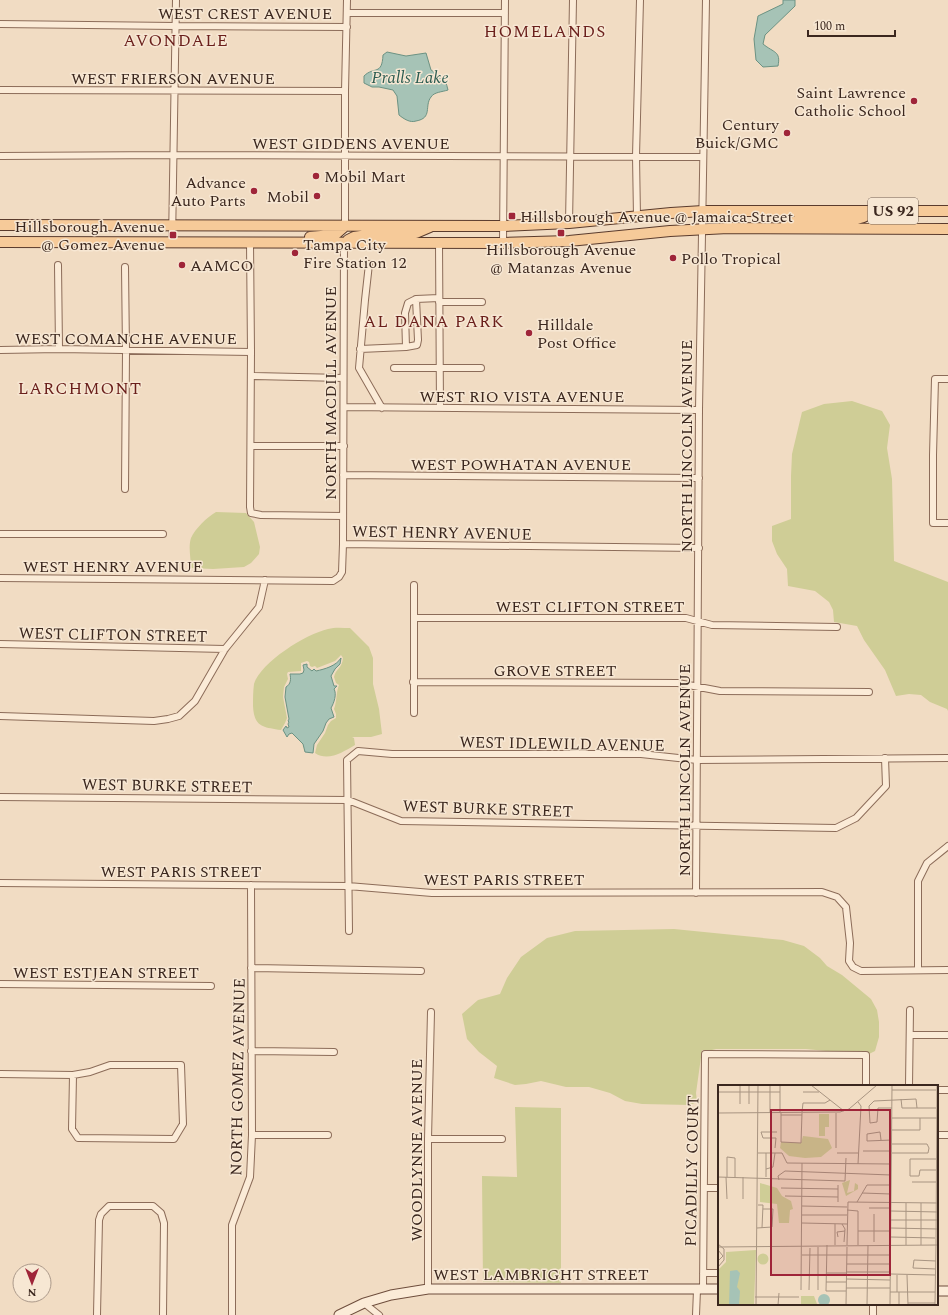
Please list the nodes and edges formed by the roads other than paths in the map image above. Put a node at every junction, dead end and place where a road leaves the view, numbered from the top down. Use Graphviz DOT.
graph roads {
  1 [pos="176,0"];
  2 [pos="348,0"];
  3 [pos="505,0"];
  4 [pos="573,0"];
  5 [pos="640,0"];
  6 [pos="706,0"];
  7 [pos="347,13"];
  8 [pos="505,13"];
  9 [pos="0,24"];
  10 [pos="175,26"];
  11 [pos="347,26"];
  12 [pos="0,90"];
  13 [pos="174,91"];
  14 [pos="345,91"];
  15 [pos="173,155"];
  16 [pos="0,156"];
  17 [pos="345,156"];
  18 [pos="504,156"];
  19 [pos="570,156"];
  20 [pos="636,156"];
  21 [pos="703,157"];
  22 [pos="873,211"];
  23 [pos="948,211"];
  24 [pos="703,212"];
  25 [pos="637,217"];
  26 [pos="569,223"];
  27 [pos="0,225"];
  28 [pos="172,225"];
  29 [pos="345,226"];
  30 [pos="433,226"];
  31 [pos="503,226"];
  32 [pos="778,228"];
  33 [pos="948,228"];
  34 [pos="702,229"];
  35 [pos="0,242"];
  36 [pos="172,242"];
  37 [pos="250,242"];
  38 [pos="344,243"];
  39 [pos="439,243"];
  40 [pos="503,243"];
  41 [pos="369,264"];
  42 [pos="58,265"];
  43 [pos="125,267"];
  44 [pos="416,299"];
  45 [pos="439,300"];
  46 [pos="482,302"];
  47 [pos="406,347"];
  48 [pos="360,348"];
  49 [pos="0,350"];
  50 [pos="59,350"];
  51 [pos="126,351"];
  52 [pos="251,352"];
  53 [pos="394,368"];
  54 [pos="440,368"];
  55 [pos="481,368"];
  56 [pos="251,376"];
  57 [pos="343,378"];
  58 [pos="948,379"];
  59 [pos="344,407"];
  60 [pos="382,408"];
  61 [pos="440,408"];
  62 [pos="699,410"];
  63 [pos="251,446"];
  64 [pos="344,446"];
  65 [pos="343,475"];
  66 [pos="699,478"];
  67 [pos="125,489"];
  68 [pos="343,516"];
  69 [pos="948,523"];
  70 [pos="0,534"];
  71 [pos="163,534"];
  72 [pos="343,544"];
  73 [pos="699,548"];
  74 [pos="0,578"];
  75 [pos="265,580"];
  76 [pos="414,585"];
  77 [pos="414,618"];
  78 [pos="697,621"];
  79 [pos="837,627"];
  80 [pos="0,644"];
  81 [pos="225,649"];
  82 [pos="414,682"];
  83 [pos="697,687"];
  84 [pos="869,692"];
  85 [pos="414,713"];
  86 [pos="0,716"];
  87 [pos="885,758"];
  88 [pos="948,758"];
  89 [pos="697,760"];
  90 [pos="0,797"];
  91 [pos="348,800"];
  92 [pos="697,826"];
  93 [pos="948,846"];
  94 [pos="0,883"];
  95 [pos="251,884"];
  96 [pos="348,886"];
  97 [pos="696,893"];
  98 [pos="348,931"];
  99 [pos="252,968"];
  100 [pos="918,970"];
  101 [pos="948,970"];
  102 [pos="421,971"];
  103 [pos="0,984"];
  104 [pos="211,986"];
  105 [pos="910,1010"];
  106 [pos="431,1012"];
  107 [pos="948,1035"];
  108 [pos="910,1036"];
  109 [pos="252,1051"];
  110 [pos="334,1052"];
  111 [pos="0,1074"];
  112 [pos="73,1075"];
  113 [pos="866,1085"];
  114 [pos="909,1085"];
  115 [pos="252,1134"];
  116 [pos="328,1135"];
  117 [pos="428,1139"];
  118 [pos="502,1139"];
  119 [pos="704,1188"];
  120 [pos="718,1188"];
  121 [pos="703,1273"];
  122 [pos="718,1273"];
  123 [pos="428,1289"];
  124 [pos="700,1289"];
  125 [pos="718,1289"];
  126 [pos="364,1303"];
  127 [pos="97,1315"];
  128 [pos="163,1315"];
  129 [pos="232,1315"];
  130 [pos="339,1315"];
  131 [pos="379,1315"];
  132 [pos="696,1315"];
  1 -- 10 [label="street"];
  2 -- 7 [label="street"];
  3 -- 8 [label="street"];
  4 -- 19 [label="street"];
  5 -- 20 [label="street"];
  6 -- 21 [label="street, NORTH LINCOLN AVENUE"];
  7 -- 8 [label="street, WEST CREST AVENUE"];
  7 -- 11 [label="street"];
  8 -- 18 [label="street"];
  9 -- 10 [label="street, WEST CREST AVENUE"];
  10 -- 11 [label="street, WEST CREST AVENUE"];
  10 -- 13 [label="street"];
  11 -- 14 [label="street"];
  12 -- 13 [label="street, WEST FRIERSON AVENUE"];
  13 -- 14 [label="street, WEST FRIERSON AVENUE"];
  13 -- 15 [label="street"];
  14 -- 17 [label="street"];
  15 -- 16 [label="street, WEST GIDDENS AVENUE"];
  15 -- 17 [label="street, WEST GIDDENS AVENUE"];
  15 -- 28 [label="street"];
  17 -- 18 [label="street, WEST GIDDENS AVENUE"];
  17 -- 29 [label="street"];
  18 -- 19 [label="street, WEST GIDDENS AVENUE"];
  18 -- 31 [label="street"];
  19 -- 20 [label="street, WEST GIDDENS AVENUE"];
  19 -- 26 [label="street"];
  20 -- 21 [label="street, WEST GIDDENS AVENUE"];
  20 -- 25 [label="street"];
  21 -- 24 [label="street, NORTH LINCOLN AVENUE"];
  22 -- 23 [label="main road, US 92"];
  22 -- 24 [label="main road, US 92"];
  22 -- 32 [label="main road"];
  24 -- 25 [label="main road, US 92"];
  24 -- 34 [label="street, NORTH LINCOLN AVENUE"];
  25 -- 26 [label="main road, US 92"];
  26 -- 31 [label="main road, US 92"];
  27 -- 28 [label="main road, US 92"];
  28 -- 29 [label="main road, US 92"];
  28 -- 36 [label="street"];
  29 -- 30 [label="main road, US 92"];
  29 -- 37 [label="main road"];
  30 -- 31 [label="main road, US 92"];
  30 -- 38 [label="main road"];
  31 -- 40 [label="street"];
  32 -- 33 [label="main road, US 92"];
  32 -- 34 [label="main road, US 92"];
  34 -- 40 [label="main road, US 92"];
  34 -- 62 [label="street, NORTH LINCOLN AVENUE"];
  35 -- 36 [label="main road, US 92"];
  36 -- 37 [label="main road, US 92"];
  37 -- 38 [label="main road, US 92"];
  37 -- 52 [label="street"];
  38 -- 39 [label="main road, US 92"];
  38 -- 57 [label="street, NORTH MACDILL AVENUE"];
  39 -- 40 [label="main road, US 92"];
  39 -- 45 [label="street"];
  41 -- 48 [label="street"];
  42 -- 50 [label="street"];
  43 -- 51 [label="street"];
  44 -- 45 [label="street"];
  44 -- 47 [label="street"];
  44 -- 47 [label="street"];
  45 -- 46 [label="street"];
  45 -- 54 [label="street"];
  47 -- 48 [label="street"];
  48 -- 60 [label="street"];
  49 -- 50 [label="street, WEST COMANCHE AVENUE"];
  50 -- 51 [label="street, WEST COMANCHE AVENUE"];
  51 -- 52 [label="street, WEST COMANCHE AVENUE"];
  51 -- 67 [label="street"];
  52 -- 56 [label="street"];
  53 -- 54 [label="street"];
  54 -- 55 [label="street"];
  54 -- 61 [label="street"];
  56 -- 57 [label="street"];
  56 -- 63 [label="street"];
  57 -- 59 [label="street, NORTH MACDILL AVENUE"];
  58 -- 69 [label="street"];
  59 -- 60 [label="street, WEST RIO VISTA AVENUE"];
  59 -- 64 [label="street, NORTH MACDILL AVENUE"];
  60 -- 61 [label="street, WEST RIO VISTA AVENUE"];
  61 -- 62 [label="street, WEST RIO VISTA AVENUE"];
  62 -- 66 [label="street, NORTH LINCOLN AVENUE"];
  63 -- 64 [label="street"];
  63 -- 68 [label="street"];
  64 -- 65 [label="street, NORTH MACDILL AVENUE"];
  65 -- 66 [label="street, WEST POWHATAN AVENUE"];
  65 -- 68 [label="street, NORTH MACDILL AVENUE"];
  66 -- 73 [label="street, NORTH LINCOLN AVENUE"];
  68 -- 72 [label="street, NORTH MACDILL AVENUE"];
  70 -- 71 [label="street"];
  72 -- 73 [label="street, WEST HENRY AVENUE"];
  72 -- 75 [label="street, WEST HENRY AVENUE"];
  73 -- 78 [label="street, NORTH LINCOLN AVENUE"];
  74 -- 75 [label="street, WEST HENRY AVENUE"];
  75 -- 81 [label="street"];
  76 -- 77 [label="street"];
  77 -- 78 [label="street, WEST CLIFTON STREET"];
  77 -- 82 [label="street"];
  78 -- 79 [label="street, WEST CLIFTON STREET"];
  78 -- 83 [label="street, NORTH LINCOLN AVENUE"];
  80 -- 81 [label="street, WEST CLIFTON STREET"];
  81 -- 86 [label="street"];
  82 -- 83 [label="street, GROVE STREET"];
  82 -- 85 [label="street"];
  83 -- 84 [label="street, GROVE STREET"];
  83 -- 89 [label="street, NORTH LINCOLN AVENUE"];
  87 -- 88 [label="street, WEST IDLEWILD AVENUE"];
  87 -- 89 [label="street, WEST IDLEWILD AVENUE"];
  87 -- 92 [label="street, WEST BURKE STREET"];
  89 -- 91 [label="street, WEST IDLEWILD AVENUE"];
  89 -- 92 [label="street, NORTH LINCOLN AVENUE"];
  90 -- 91 [label="street, WEST BURKE STREET"];
  91 -- 92 [label="street, WEST BURKE STREET"];
  91 -- 96 [label="street"];
  92 -- 97 [label="street, NORTH LINCOLN AVENUE"];
  93 -- 100 [label="street"];
  94 -- 95 [label="street, WEST PARIS STREET"];
  95 -- 96 [label="street, WEST PARIS STREET"];
  95 -- 99 [label="street, NORTH GOMEZ AVENUE"];
  96 -- 97 [label="street, WEST PARIS STREET"];
  96 -- 98 [label="street"];
  97 -- 100 [label="street, WEST PARIS STREET"];
  99 -- 102 [label="street"];
  99 -- 109 [label="street, NORTH GOMEZ AVENUE"];
  100 -- 101 [label="street, WEST PARIS STREET"];
  103 -- 104 [label="street, WEST ESTJEAN STREET"];
  105 -- 108 [label="street"];
  106 -- 117 [label="street, WOODLYNNE AVENUE"];
  107 -- 108 [label="street"];
  108 -- 114 [label="street"];
  109 -- 110 [label="street"];
  109 -- 115 [label="street, NORTH GOMEZ AVENUE"];
  111 -- 112 [label="street"];
  112 -- 112 [label="street"];
  113 -- 119 [label="street, PICADILLY COURT"];
  115 -- 116 [label="street"];
  115 -- 129 [label="street, NORTH GOMEZ AVENUE"];
  117 -- 118 [label="street"];
  117 -- 123 [label="street, WOODLYNNE AVENUE"];
  119 -- 120 [label="street"];
  119 -- 121 [label="street, PICADILLY COURT"];
  121 -- 122 [label="street"];
  121 -- 124 [label="street, PICADILLY COURT"];
  123 -- 124 [label="main road, WEST LAMBRIGHT STREET"];
  123 -- 126 [label="main road, WEST LAMBRIGHT STREET"];
  124 -- 125 [label="main road, WEST LAMBRIGHT STREET"];
  124 -- 132 [label="street, PICADILLY COURT"];
  126 -- 130 [label="main road, WEST LAMBRIGHT STREET"];
  126 -- 131 [label="street"];
  127 -- 128 [label="street"];
}
